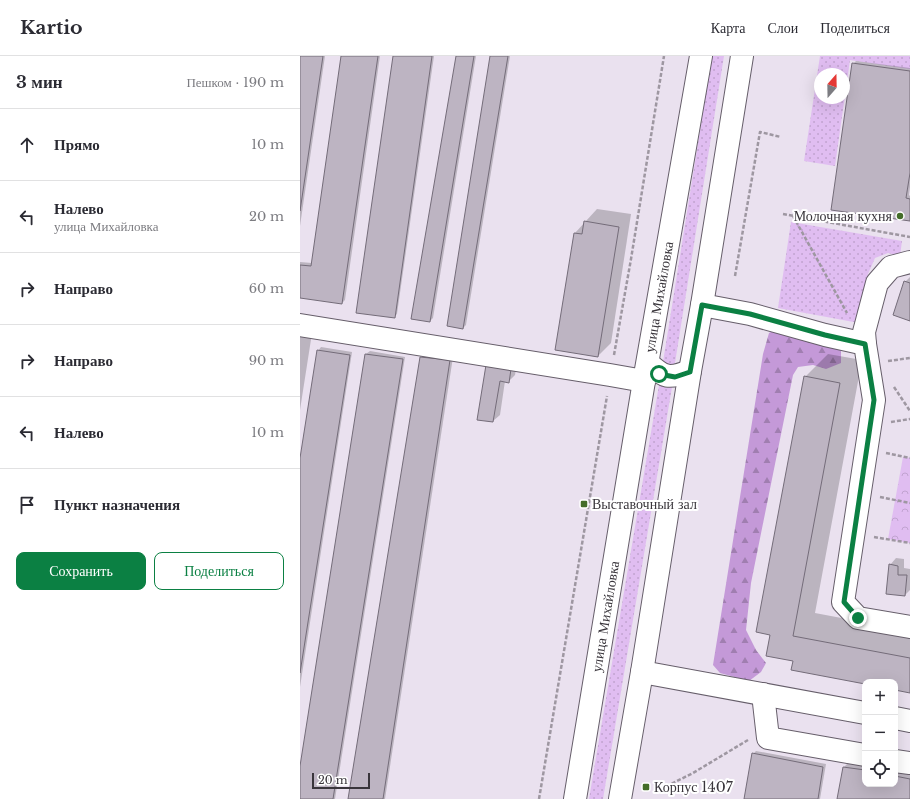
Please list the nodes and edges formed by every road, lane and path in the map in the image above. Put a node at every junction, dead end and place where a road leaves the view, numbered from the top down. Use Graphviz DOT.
graph roads {
  1 [pos="664,56"];
  2 [pos="701,56"];
  3 [pos="742,56"];
  4 [pos="782,137"];
  5 [pos="783,214"];
  6 [pos="910,237"];
  7 [pos="910,262"];
  8 [pos="735,276"];
  9 [pos="702,305"];
  10 [pos="300,325"];
  11 [pos="865,344"];
  12 [pos="910,358"];
  13 [pos="884,361"];
  14 [pos="646,372"];
  15 [pos="690,372"];
  16 [pos="610,375"];
  17 [pos="860,494"];
  18 [pos="910,503"];
  19 [pos="854,534"];
  20 [pos="910,543"];
  21 [pos="910,627"];
  22 [pos="642,672"];
  23 [pos="763,694"];
  24 [pos="862,711"];
  25 [pos="898,719"];
  26 [pos="910,721"];
  27 [pos="768,738"];
  28 [pos="862,754"];
  29 [pos="898,762"];
  30 [pos="910,764"];
  31 [pos="661,789"];
  32 [pos="539,799"];
  33 [pos="575,799"];
  34 [pos="620,799"];
  1 -- 16 [label="path"];
  2 -- 14 [label="main road, улица Михайловка"];
  3 -- 9 [label="main road"];
  4 -- 8 [label="path"];
  5 -- 6 [label="path"];
  7 -- 11 [label="main road"];
  9 -- 11 [label="main road"];
  9 -- 15 [label="main road"];
  10 -- 16 [label="main road"];
  11 -- 17 [label="main road"];
  12 -- 13 [label="path"];
  14 -- 15 [label="main road"];
  14 -- 16 [label="main road"];
  14 -- 33 [label="main road, улица Михайловка"];
  15 -- 22 [label="main road"];
  16 -- 32 [label="path"];
  17 -- 18 [label="path"];
  17 -- 19 [label="main road"];
  19 -- 20 [label="path"];
  19 -- 21 [label="main road"];
  22 -- 23 [label="main road"];
  22 -- 34 [label="main road"];
  23 -- 24 [label="main road"];
  23 -- 27 [label="main road"];
  25 -- 26 [label="main road"];
  27 -- 28 [label="main road"];
  27 -- 31 [label="path"];
  29 -- 30 [label="main road"];
}
